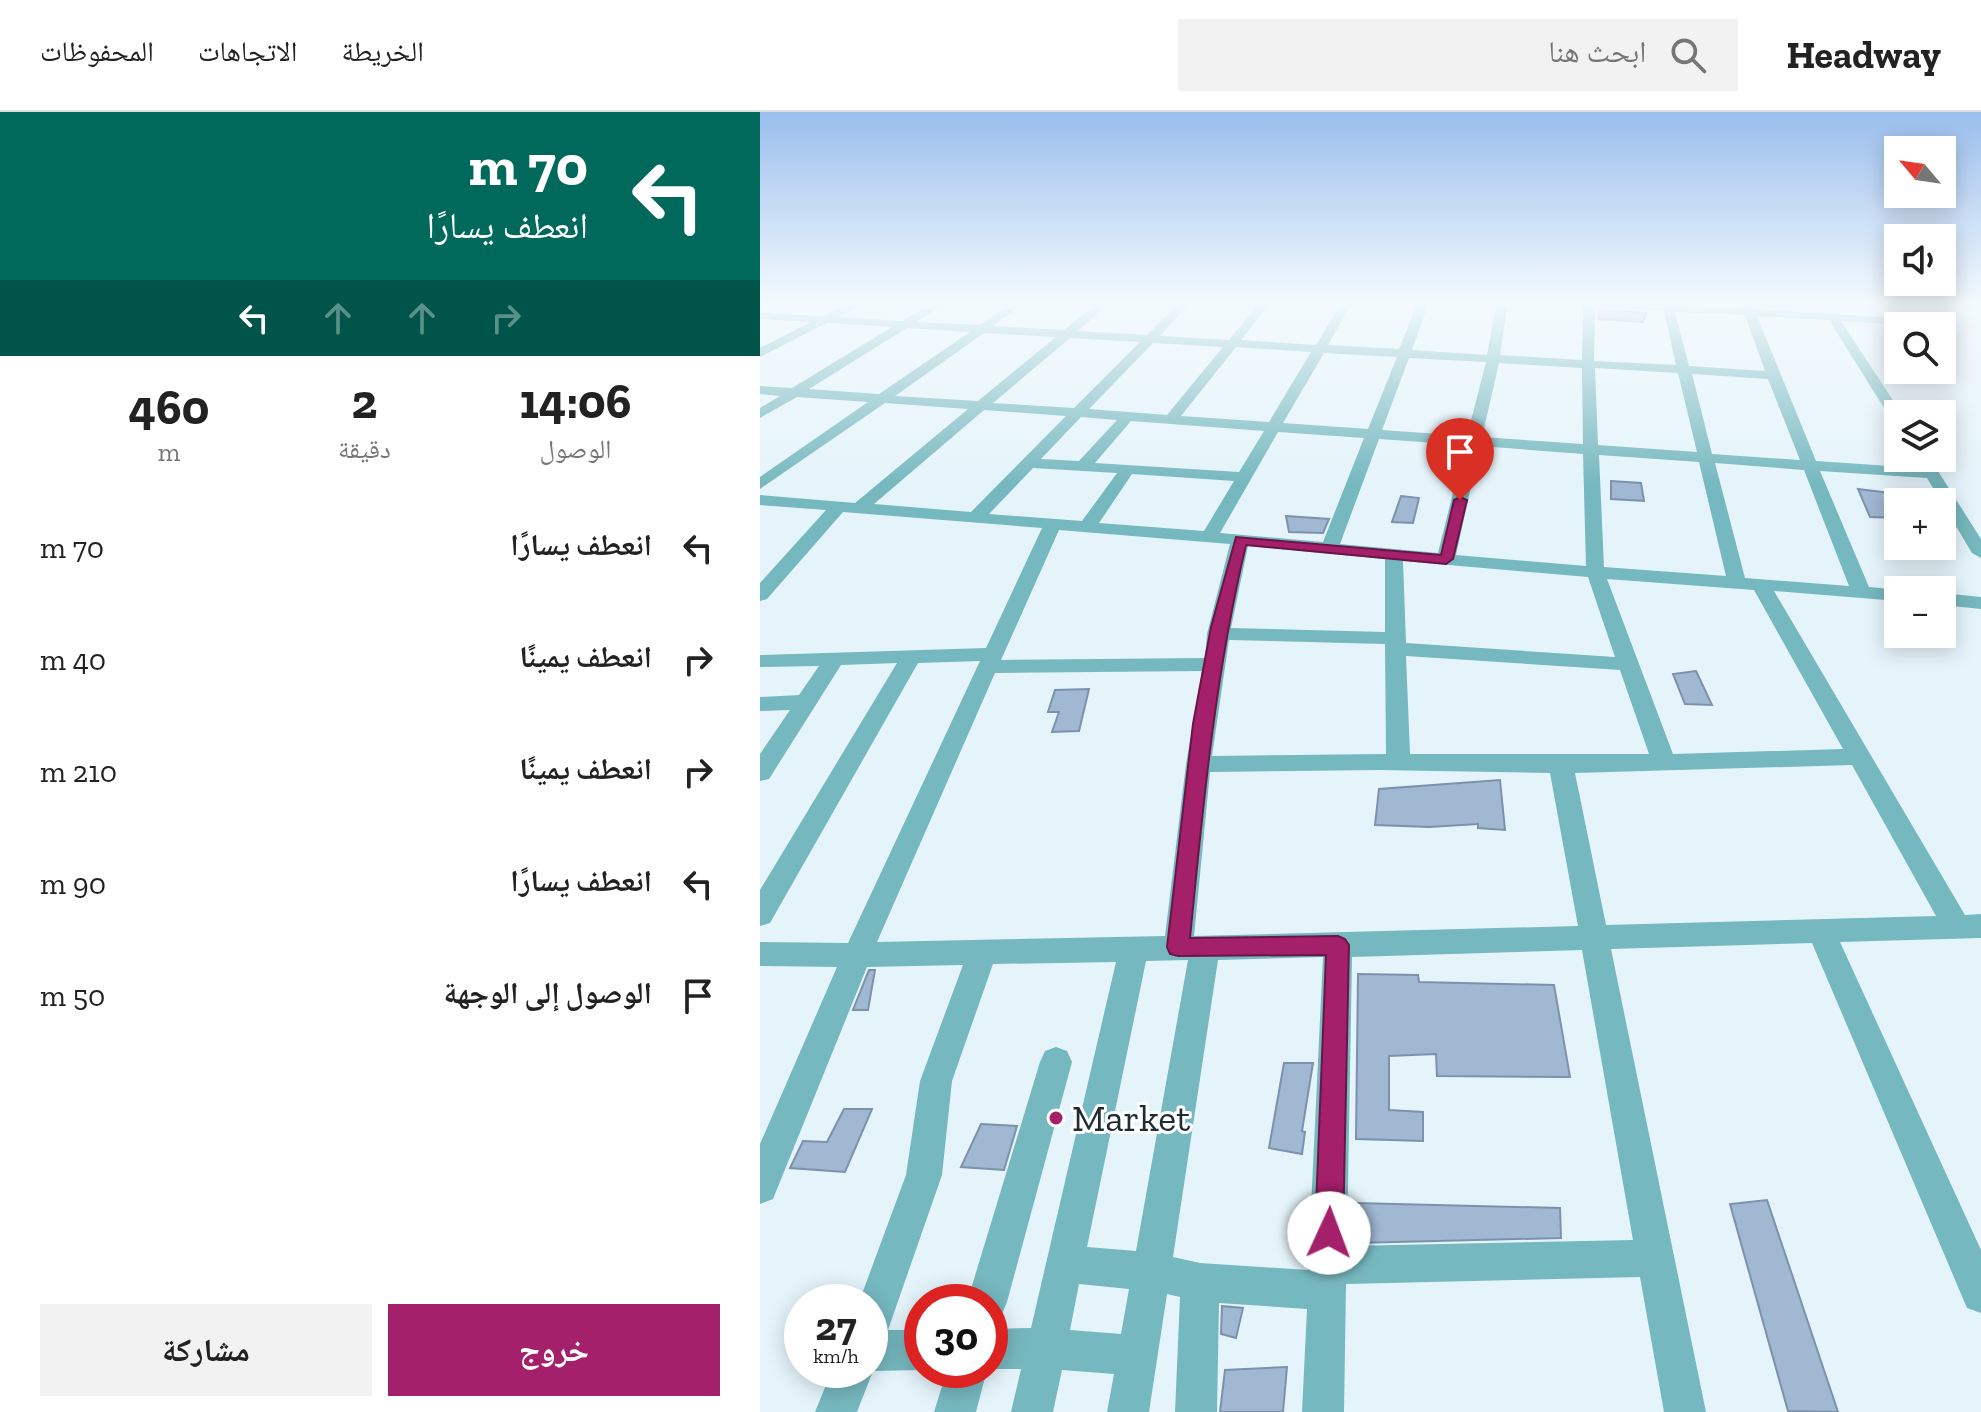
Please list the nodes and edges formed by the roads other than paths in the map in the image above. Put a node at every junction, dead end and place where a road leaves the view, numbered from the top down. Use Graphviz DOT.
graph roads {
  1 [pos="843,363"];
  2 [pos="933,363"];
  3 [pos="1032,363"];
  4 [pos="1126,363"];
  5 [pos="1217,363"];
  6 [pos="1312,363"];
  7 [pos="1402,363"];
  8 [pos="1492,363"];
  9 [pos="1563,363"];
  10 [pos="1682,363"];
  11 [pos="1768,363"];
  12 [pos="1862,363"];
  13 [pos="1588,364"];
  14 [pos="1684,370"];
  15 [pos="1773,375"];
  16 [pos="760,390"];
  17 [pos="794,393"];
  18 [pos="883,399"];
  19 [pos="1886,400"];
  20 [pos="978,406"];
  21 [pos="1078,413"];
  22 [pos="760,414"];
  23 [pos="1128,416"];
  24 [pos="1171,419"];
  25 [pos="1275,426"];
  26 [pos="1374,433"];
  27 [pos="1474,442"];
  28 [pos="1591,451"];
  29 [pos="1706,458"];
  30 [pos="1029,463"];
  31 [pos="1083,466"];
  32 [pos="1810,466"];
  33 [pos="1128,469"];
  34 [pos="1932,474"];
  35 [pos="1245,477"];
  36 [pos="760,484"];
  37 [pos="760,500"];
  38 [pos="838,507"];
  39 [pos="858,509"];
  40 [pos="974,519"];
  41 [pos="1052,525"];
  42 [pos="1087,527"];
  43 [pos="1209,537"];
  44 [pos="1240,540"];
  45 [pos="1329,549"];
  46 [pos="1981,553"];
  47 [pos="1394,554"];
  48 [pos="1446,559"];
  49 [pos="1595,572"];
  50 [pos="1749,584"];
  51 [pos="1862,593"];
  52 [pos="1884,594"];
  53 [pos="760,595"];
  54 [pos="1956,600"];
  55 [pos="1981,603"];
  56 [pos="1217,634"];
  57 [pos="1395,644"];
  58 [pos="911,657"];
  59 [pos="834,659"];
  60 [pos="991,660"];
  61 [pos="768,661"];
  62 [pos="1212,664"];
  63 [pos="1628,664"];
  64 [pos="760,681"];
  65 [pos="806,702"];
  66 [pos="760,704"];
  67 [pos="1860,757"];
  68 [pos="1398,762"];
  69 [pos="1664,762"];
  70 [pos="1198,764"];
  71 [pos="1561,765"];
  72 [pos="760,773"];
  73 [pos="760,915"];
  74 [pos="1969,927"];
  75 [pos="1821,931"];
  76 [pos="1593,936"];
  77 [pos="1338,945"];
  78 [pos="1134,947"];
  79 [pos="1192,947"];
  80 [pos="983,952"];
  81 [pos="760,954"];
  82 [pos="857,955"];
  83 [pos="1056,1062"];
  84 [pos="760,1186"];
  85 [pos="1655,1258"];
  86 [pos="1064,1264"];
  87 [pos="1152,1272"];
  88 [pos="1327,1278"];
  89 [pos="1200,1282"];
  90 [pos="885,1284"];
  91 [pos="992,1284"];
  92 [pos="1981,1294"];
  93 [pos="1046,1348"];
  94 [pos="1008,1349"];
  95 [pos="1137,1356"];
  96 [pos="846,1388"];
  97 [pos="962,1388"];
  98 [pos="836,1412"];
  99 [pos="955,1412"];
  100 [pos="1032,1412"];
  101 [pos="1128,1412"];
  102 [pos="1196,1412"];
  103 [pos="1323,1412"];
  104 [pos="1685,1412"];
  1 -- 17 [label="street"];
  2 -- 18 [label="street"];
  3 -- 20 [label="street"];
  4 -- 21 [label="street"];
  5 -- 24 [label="street"];
  6 -- 25 [label="street"];
  7 -- 26 [label="street"];
  8 -- 27 [label="street"];
  9 -- 13 [label="street"];
  10 -- 14 [label="street"];
  11 -- 15 [label="street"];
  12 -- 19 [label="street"];
  13 -- 14 [label="street"];
  13 -- 28 [label="street"];
  14 -- 15 [label="street"];
  14 -- 29 [label="street"];
  15 -- 32 [label="street"];
  16 -- 17 [label="street"];
  17 -- 18 [label="street"];
  17 -- 22 [label="street"];
  18 -- 20 [label="street"];
  18 -- 36 [label="street"];
  20 -- 21 [label="street"];
  20 -- 39 [label="street"];
  21 -- 23 [label="street"];
  21 -- 30 [label="street"];
  23 -- 24 [label="street"];
  23 -- 31 [label="street"];
  24 -- 25 [label="street"];
  25 -- 26 [label="street"];
  25 -- 35 [label="street"];
  26 -- 27 [label="street"];
  26 -- 45 [label="street"];
  27 -- 28 [label="street"];
  27 -- 48 [label="street"];
  28 -- 29 [label="street"];
  28 -- 49 [label="street"];
  29 -- 32 [label="street"];
  29 -- 50 [label="street"];
  30 -- 31 [label="street"];
  30 -- 40 [label="street"];
  31 -- 33 [label="street"];
  32 -- 34 [label="street"];
  32 -- 51 [label="street"];
  33 -- 35 [label="street"];
  33 -- 42 [label="street"];
  34 -- 46 [label="street"];
  35 -- 43 [label="street"];
  37 -- 38 [label="street"];
  38 -- 39 [label="street"];
  38 -- 53 [label="street"];
  39 -- 40 [label="street"];
  40 -- 41 [label="street"];
  41 -- 42 [label="street"];
  41 -- 60 [label="street"];
  42 -- 43 [label="street"];
  43 -- 44 [label="street"];
  44 -- 45 [label="street"];
  44 -- 56 [label="street"];
  45 -- 47 [label="street"];
  47 -- 48 [label="street"];
  47 -- 57 [label="street"];
  48 -- 49 [label="street"];
  49 -- 50 [label="street"];
  49 -- 63 [label="street"];
  50 -- 51 [label="street"];
  50 -- 67 [label="street"];
  51 -- 52 [label="street"];
  54 -- 55 [label="street"];
  56 -- 57 [label="street"];
  56 -- 62 [label="street"];
  57 -- 63 [label="street"];
  57 -- 68 [label="street"];
  58 -- 59 [label="street"];
  58 -- 60 [label="street"];
  58 -- 73 [label="street"];
  59 -- 61 [label="street"];
  59 -- 65 [label="street"];
  60 -- 62 [label="street"];
  60 -- 82 [label="street"];
  61 -- 64 [label="street"];
  62 -- 70 [label="street"];
  63 -- 69 [label="street"];
  65 -- 66 [label="street"];
  65 -- 72 [label="street"];
  67 -- 69 [label="street"];
  67 -- 74 [label="street"];
  68 -- 70 [label="street"];
  68 -- 71 [label="street"];
  69 -- 71 [label="street"];
  70 -- 79 [label="street"];
  71 -- 76 [label="street"];
  74 -- 75 [label="street"];
  75 -- 76 [label="street"];
  75 -- 92 [label="street"];
  76 -- 77 [label="street"];
  76 -- 85 [label="street"];
  77 -- 79 [label="street"];
  77 -- 88 [label="street"];
  78 -- 79 [label="street"];
  78 -- 80 [label="street"];
  78 -- 86 [label="street"];
  79 -- 87 [label="street"];
  80 -- 82 [label="street"];
  80 -- 90 [label="street"];
  81 -- 82 [label="street"];
  82 -- 84 [label="street"];
  83 -- 91 [label="street"];
  85 -- 88 [label="street"];
  85 -- 104 [label="street"];
  86 -- 87 [label="street"];
  86 -- 93 [label="street"];
  87 -- 89 [label="street"];
  87 -- 95 [label="street"];
  88 -- 89 [label="street"];
  88 -- 103 [label="street"];
  89 -- 102 [label="street"];
  93 -- 94 [label="street"];
  93 -- 95 [label="street"];
  93 -- 100 [label="street"];
  95 -- 101 [label="street"];
  96 -- 98 [label="street"];
  97 -- 99 [label="street"];
}
